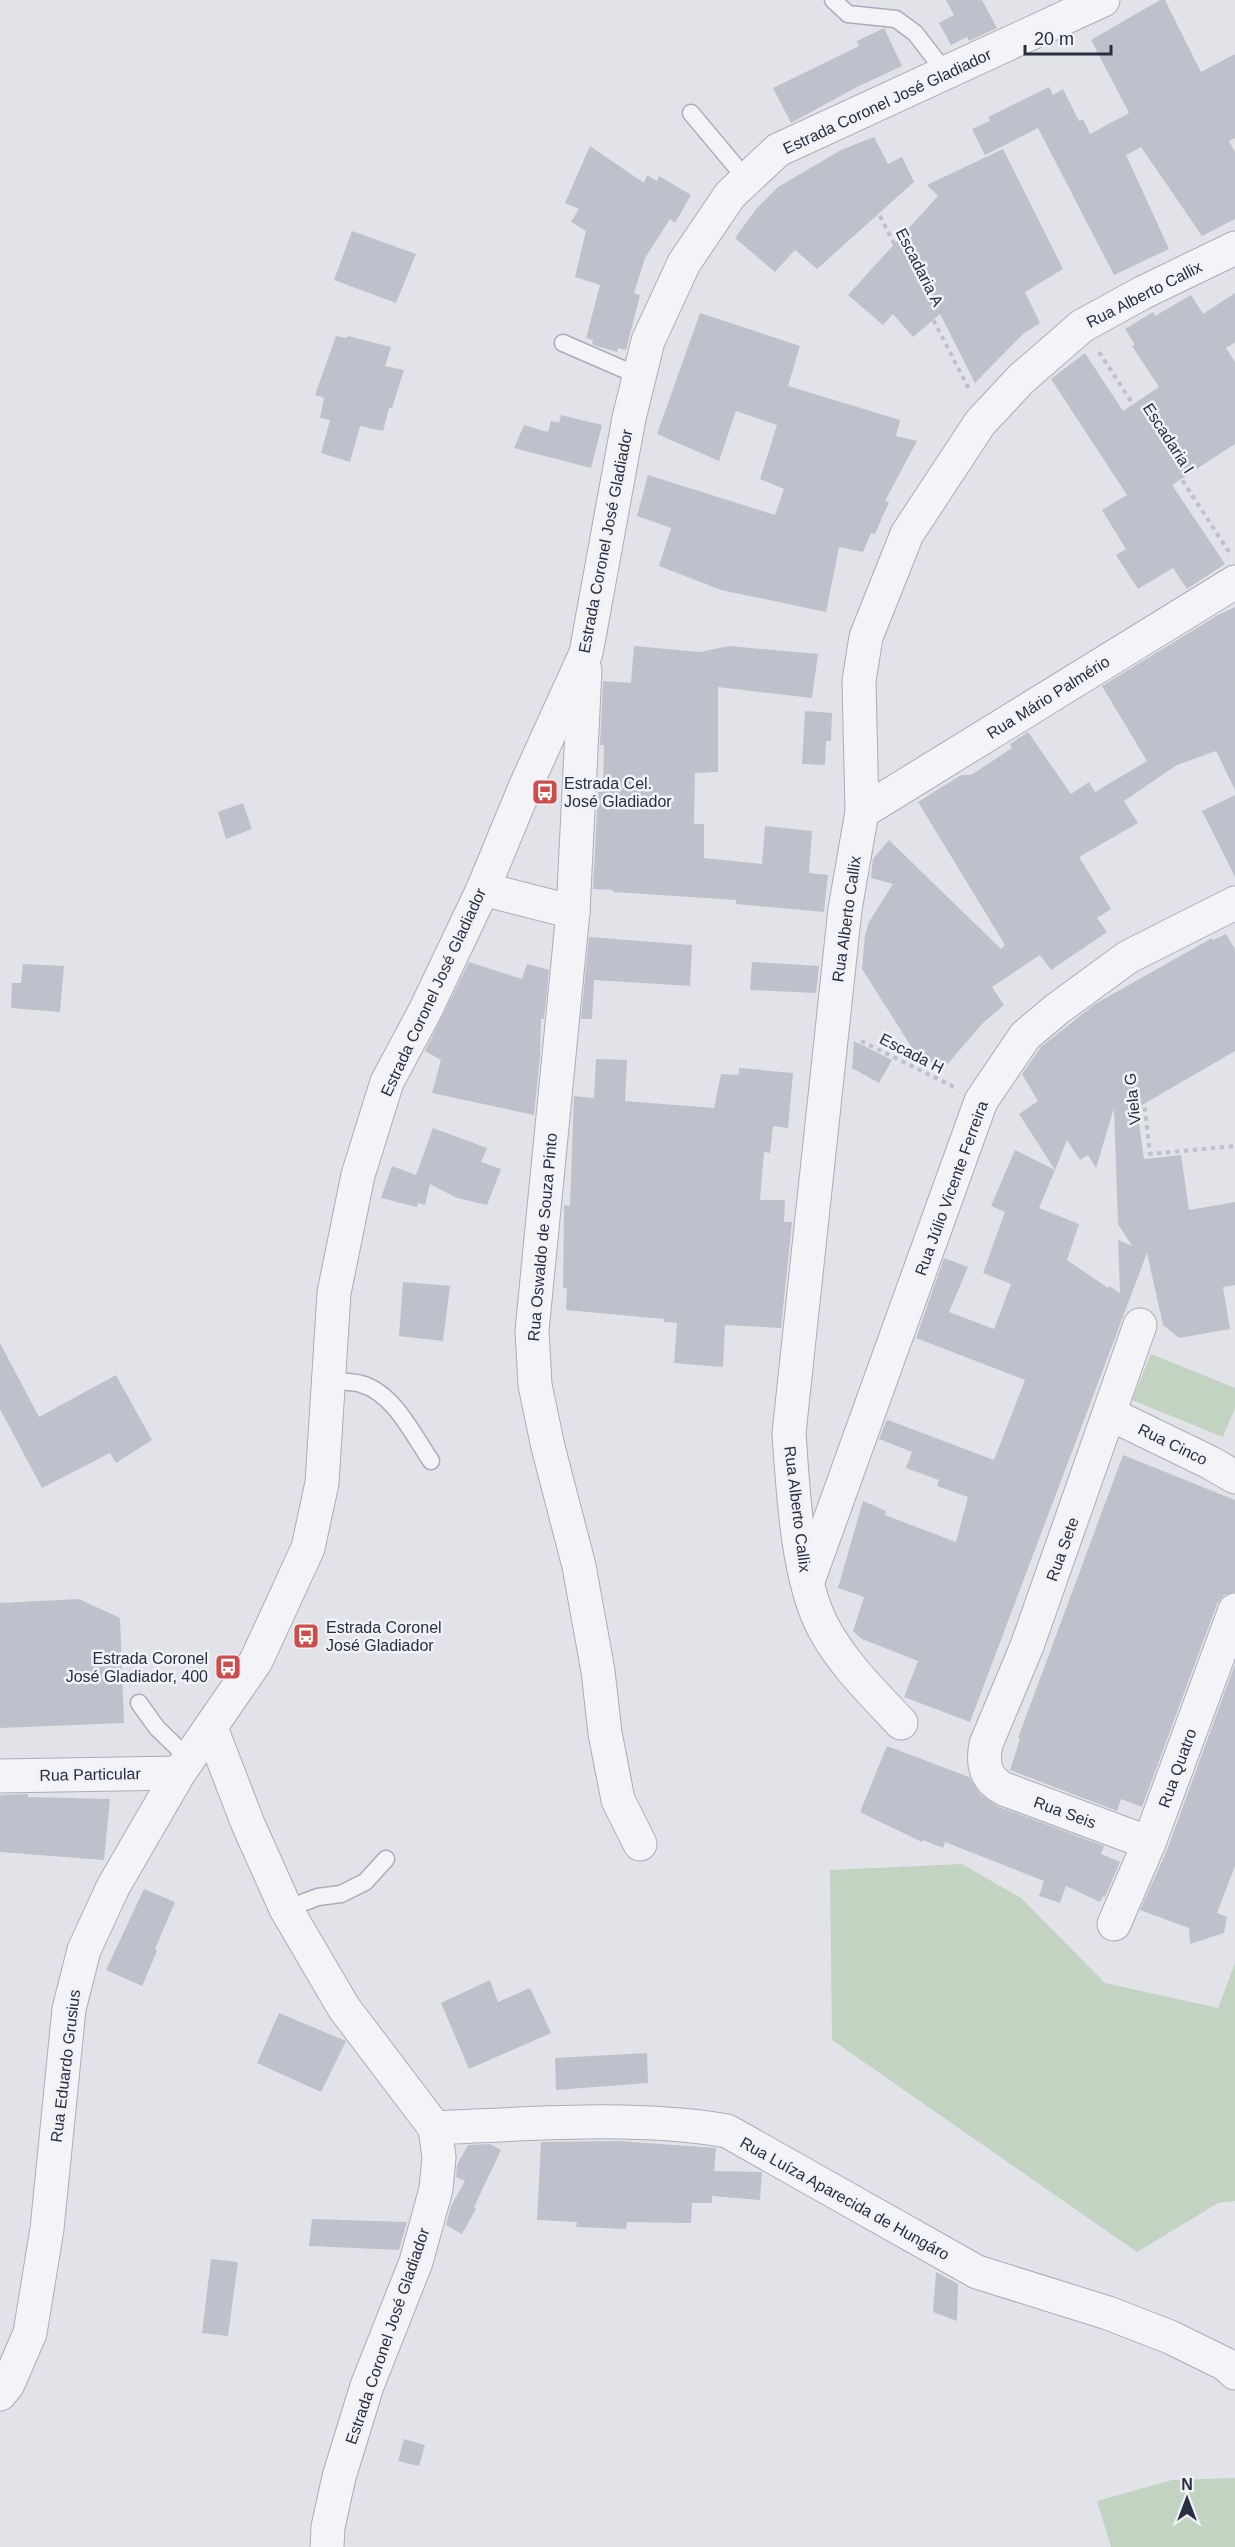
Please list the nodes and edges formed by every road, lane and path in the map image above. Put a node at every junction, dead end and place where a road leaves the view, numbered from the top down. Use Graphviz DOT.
graph roads {
  1 [pos="833,0"];
  2 [pos="1103,0"];
  3 [pos="946,73"];
  4 [pos="691,112"];
  5 [pos="831,124"];
  6 [pos="747,180"];
  7 [pos="1235,248"];
  8 [pos="1082,326"];
  9 [pos="563,343"];
  10 [pos="639,376"];
  11 [pos="980,423"];
  12 [pos="1233,569"];
  13 [pos="1198,605"];
  14 [pos="586,653"];
  15 [pos="1235,682"];
  16 [pos="862,812"];
  17 [pos="483,889"];
  18 [pos="1235,903"];
  19 [pos="573,912"];
  20 [pos="1128,957"];
  21 [pos="833,1027"];
  22 [pos="981,1101"];
  23 [pos="1235,1146"];
  24 [pos="1140,1324"];
  25 [pos="328,1381"];
  26 [pos="1110,1414"];
  27 [pos="431,1461"];
  28 [pos="1235,1477"];
  29 [pos="807,1583"];
  30 [pos="1235,1610"];
  31 [pos="139,1703"];
  32 [pos="901,1723"];
  33 [pos="211,1728"];
  34 [pos="184,1766"];
  35 [pos="986,1773"];
  36 [pos="0,1776"];
  37 [pos="1149,1843"];
  38 [pos="640,1844"];
  39 [pos="386,1859"];
  40 [pos="286,1909"];
  41 [pos="1114,1924"];
  42 [pos="435,2128"];
  43 [pos="1235,2373"];
  44 [pos="0,2394"];
  45 [pos="327,2547"];
  1 -- 3 [label="lane"];
  2 -- 3 [label="street, Estrada Coronel José Gladiador"];
  3 -- 5 [label="street, Estrada Coronel José Gladiador"];
  4 -- 6 [label="lane"];
  5 -- 6 [label="street, Estrada Coronel José Gladiador"];
  5 -- 11 [label="path, Escadaria A"];
  6 -- 10 [label="street, Estrada Coronel José Gladiador"];
  7 -- 8 [label="street, Rua Alberto Callix"];
  8 -- 11 [label="street, Rua Alberto Callix"];
  8 -- 12 [label="path, Escadaria I"];
  9 -- 10 [label="lane"];
  10 -- 14 [label="street, Estrada Coronel José Gladiador"];
  11 -- 16 [label="street, Rua Alberto Callix"];
  12 -- 13 [label="street, Rua Mário Palmério"];
  13 -- 15 [label="path"];
  13 -- 16 [label="street, Rua Mário Palmério"];
  14 -- 17 [label="street, Estrada Coronel José Gladiador"];
  14 -- 19 [label="street, Rua Oswaldo de Souza Pinto"];
  16 -- 21 [label="street, Rua Alberto Callix"];
  17 -- 19 [label="street"];
  17 -- 25 [label="street, Estrada Coronel José Gladiador"];
  18 -- 20 [label="street, Rua Júlio Vicente Ferreira"];
  19 -- 38 [label="street, Rua Oswaldo de Souza Pinto"];
  20 -- 22 [label="street, Rua Júlio Vicente Ferreira"];
  20 -- 23 [label="path, Viela G"];
  21 -- 22 [label="path, Escada H"];
  21 -- 29 [label="street, Rua Alberto Callix"];
  22 -- 29 [label="street, Rua Júlio Vicente Ferreira"];
  24 -- 26 [label="street, Rua Sete"];
  25 -- 27 [label="lane"];
  25 -- 33 [label="street, Estrada Coronel José Gladiador"];
  26 -- 28 [label="street, Rua Cinco"];
  26 -- 35 [label="street, Rua Sete"];
  29 -- 32 [label="street, Rua Alberto Callix"];
  30 -- 37 [label="street, Rua Quatro"];
  31 -- 34 [label="lane"];
  33 -- 34 [label="street, Rua Eduardo Grusius"];
  33 -- 40 [label="street, Estrada Coronel José Gladiador"];
  34 -- 36 [label="street, Rua Particular"];
  34 -- 44 [label="street, Rua Eduardo Grusius"];
  35 -- 37 [label="street, Rua Seis"];
  37 -- 41 [label="street, Rua Quatro"];
  39 -- 40 [label="lane"];
  40 -- 42 [label="street, Estrada Coronel José Gladiador"];
  42 -- 43 [label="street, Rua Luíza Aparecida de Hungáro"];
  42 -- 45 [label="street, Estrada Coronel José Gladiador"];
}
